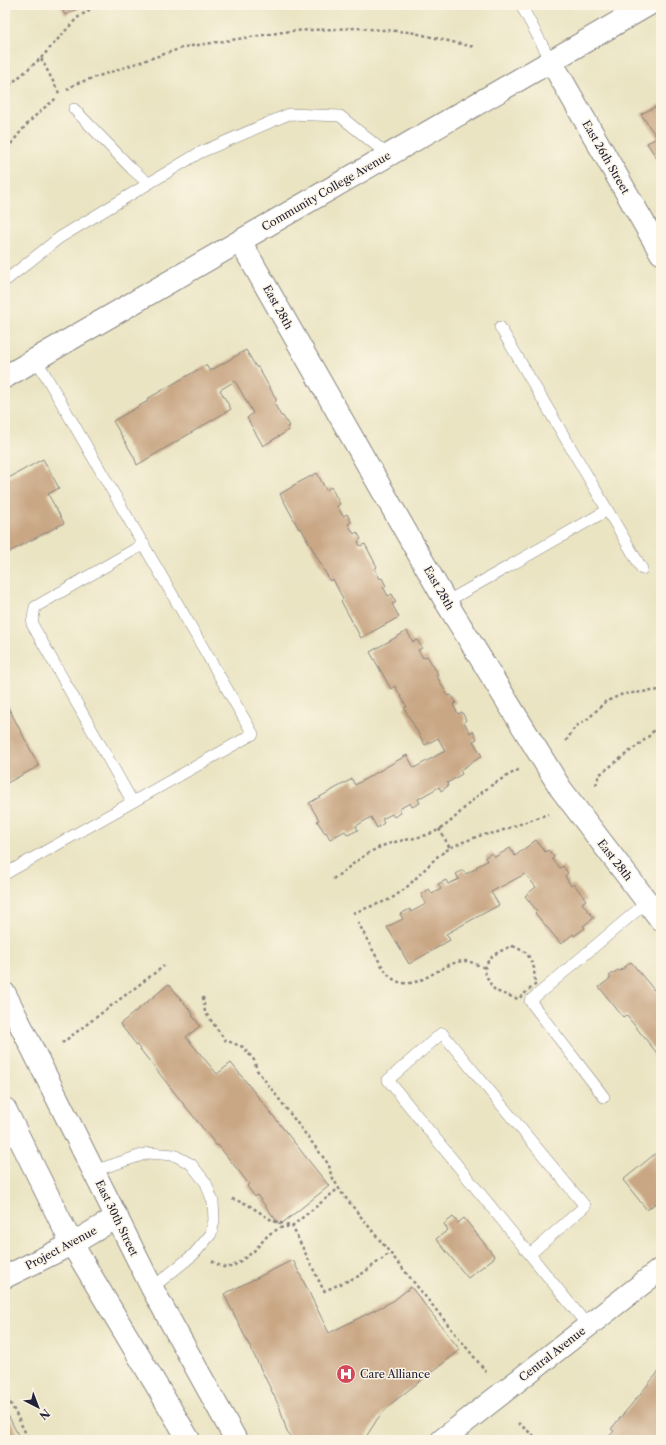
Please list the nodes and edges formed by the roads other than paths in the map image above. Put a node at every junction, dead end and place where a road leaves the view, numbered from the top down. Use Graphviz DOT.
graph roads {
  1 [pos="521,5"];
  2 [pos="648,5"];
  3 [pos="551,61"];
  4 [pos="74,109"];
  5 [pos="388,156"];
  6 [pos="148,183"];
  7 [pos="240,241"];
  8 [pos="661,253"];
  9 [pos="5,281"];
  10 [pos="500,327"];
  11 [pos="36,359"];
  12 [pos="5,377"];
  13 [pos="606,511"];
  14 [pos="144,544"];
  15 [pos="642,569"];
  16 [pos="446,602"];
  17 [pos="132,801"];
  18 [pos="5,874"];
  19 [pos="656,912"];
  20 [pos="5,994"];
  21 [pos="604,1097"];
  22 [pos="5,1109"];
  23 [pos="94,1171"];
  24 [pos="117,1217"];
  25 [pos="72,1244"];
  26 [pos="530,1254"];
  27 [pos="661,1269"];
  28 [pos="5,1277"];
  29 [pos="152,1288"];
  30 [pos="588,1326"];
  31 [pos="189,1440"];
  32 [pos="236,1440"];
  33 [pos="442,1440"];
  1 -- 3 [label="lane"];
  2 -- 3 [label="street, Community College Avenue"];
  3 -- 5 [label="street, Community College Avenue"];
  3 -- 8 [label="street, East 26th Street"];
  4 -- 6 [label="lane"];
  5 -- 6 [label="lane"];
  5 -- 7 [label="street, Community College Avenue"];
  6 -- 9 [label="lane"];
  7 -- 11 [label="street, Community College Avenue"];
  7 -- 16 [label="street, East 28th"];
  10 -- 13 [label="lane"];
  11 -- 12 [label="street, Community College Avenue"];
  11 -- 14 [label="lane"];
  13 -- 15 [label="lane"];
  13 -- 16 [label="lane"];
  14 -- 17 [label="lane"];
  14 -- 17 [label="lane"];
  16 -- 19 [label="street, East 28th"];
  17 -- 18 [label="lane"];
  19 -- 21 [label="lane"];
  20 -- 23 [label="street, East 30th Street"];
  22 -- 25 [label="street"];
  23 -- 24 [label="street, East 30th Street"];
  23 -- 29 [label="lane"];
  24 -- 25 [label="street, Project Avenue"];
  24 -- 29 [label="street, East 30th Street"];
  25 -- 28 [label="street, Project Avenue"];
  25 -- 31 [label="street"];
  26 -- 26 [label="lane"];
  26 -- 30 [label="lane"];
  27 -- 30 [label="street, Central Avenue"];
  29 -- 32 [label="street, East 30th Street"];
  30 -- 33 [label="street, Central Avenue"];
}
